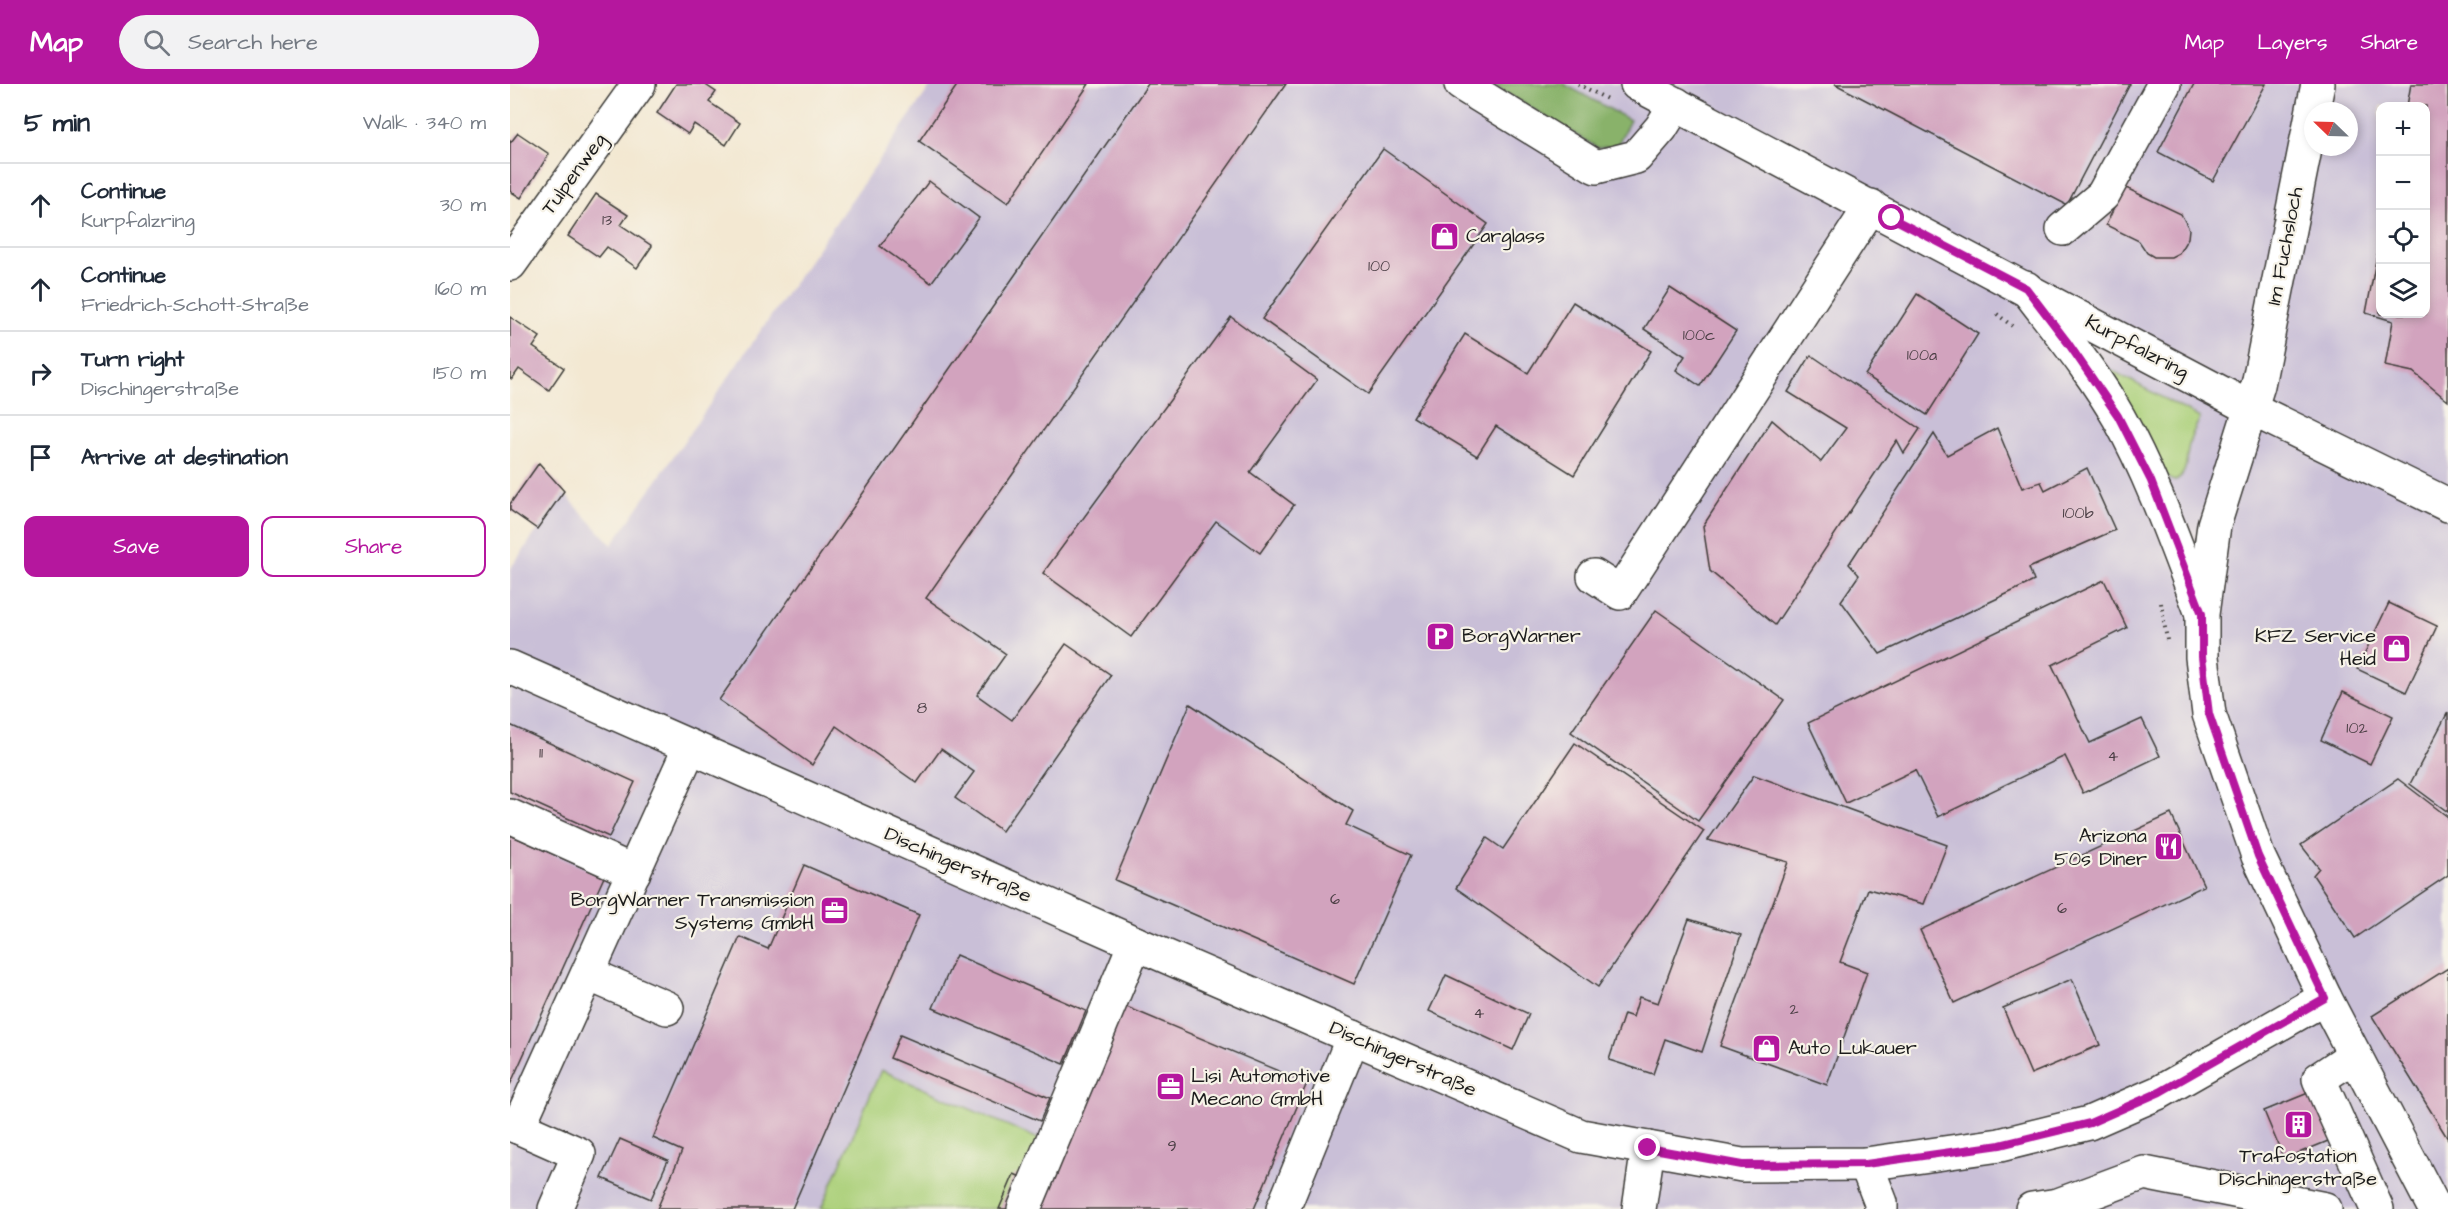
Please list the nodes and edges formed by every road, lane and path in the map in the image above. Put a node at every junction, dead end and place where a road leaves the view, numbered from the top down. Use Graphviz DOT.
graph roads {
  1 [pos="639,84"];
  2 [pos="1461,84"];
  3 [pos="1637,84"];
  4 [pos="2164,84"];
  5 [pos="2317,86"];
  6 [pos="1676,104"];
  7 [pos="1871,206"];
  8 [pos="2063,229"];
  9 [pos="510,264"];
  10 [pos="2026,288"];
  11 [pos="2250,408"];
  12 [pos="2448,505"];
  13 [pos="1594,576"];
  14 [pos="2202,614"];
  15 [pos="510,667"];
  16 [pos="690,747"];
  17 [pos="510,816"];
  18 [pos="634,872"];
  19 [pos="1135,943"];
  20 [pos="588,974"];
  21 [pos="2325,998"];
  22 [pos="667,1008"];
  23 [pos="1353,1037"];
  24 [pos="2355,1055"];
  25 [pos="514,1126"];
  26 [pos="1648,1148"];
  27 [pos="1866,1164"];
  28 [pos="555,1209"];
  29 [pos="1024,1209"];
  30 [pos="1283,1209"];
  31 [pos="1639,1209"];
  32 [pos="1881,1209"];
  33 [pos="2032,1209"];
  34 [pos="2325,1209"];
  35 [pos="2377,1209"];
  36 [pos="2435,1209"];
  1 -- 9 [label="street, Tulpenweg"];
  2 -- 6 [label="street"];
  3 -- 6 [label="street, Kurpfalzring"];
  4 -- 8 [label="street"];
  5 -- 11 [label="street, Im Fuchsloch"];
  6 -- 7 [label="street, Kurpfalzring"];
  7 -- 10 [label="street, Kurpfalzring"];
  7 -- 13 [label="street"];
  10 -- 11 [label="street, Kurpfalzring"];
  10 -- 14 [label="street"];
  11 -- 12 [label="street, Kurpfalzring"];
  11 -- 14 [label="street, Im Fuchsloch"];
  14 -- 21 [label="street"];
  15 -- 16 [label="street, Dischingerstraße"];
  16 -- 18 [label="street"];
  16 -- 19 [label="street, Dischingerstraße"];
  17 -- 18 [label="street"];
  18 -- 20 [label="street"];
  19 -- 23 [label="street, Dischingerstraße"];
  19 -- 29 [label="street"];
  20 -- 22 [label="street"];
  20 -- 25 [label="street"];
  21 -- 24 [label="street"];
  21 -- 27 [label="street, Dischingerstraße"];
  23 -- 26 [label="street, Dischingerstraße"];
  23 -- 30 [label="street"];
  24 -- 35 [label="street"];
  24 -- 36 [label="street"];
  25 -- 28 [label="street"];
  26 -- 27 [label="street, Dischingerstraße"];
  26 -- 31 [label="street"];
  27 -- 32 [label="street"];
  33 -- 34 [label="street"];
}
